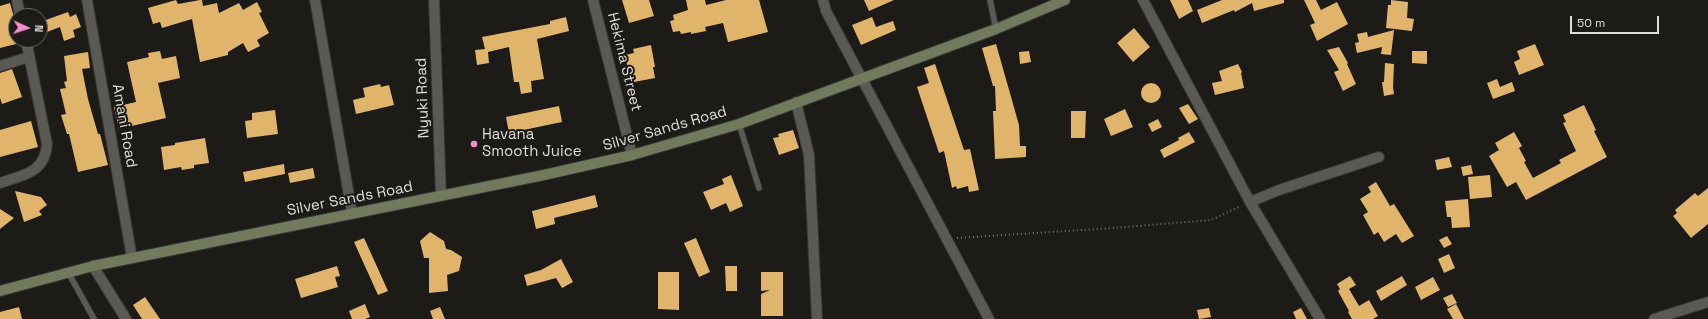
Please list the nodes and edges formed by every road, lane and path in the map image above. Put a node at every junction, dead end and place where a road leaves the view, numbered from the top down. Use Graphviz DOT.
graph roads {
  1 [pos="87,0"];
  2 [pos="315,0"];
  3 [pos="434,0"];
  4 [pos="593,0"];
  5 [pos="823,0"];
  6 [pos="990,0"];
  7 [pos="1063,0"];
  8 [pos="1143,0"];
  9 [pos="996,29"];
  10 [pos="27,48"];
  11 [pos="29,57"];
  12 [pos="0,66"];
  13 [pos="862,78"];
  14 [pos="796,102"];
  15 [pos="740,124"];
  16 [pos="632,155"];
  17 [pos="1379,157"];
  18 [pos="0,184"];
  19 [pos="759,188"];
  20 [pos="441,196"];
  21 [pos="1250,202"];
  22 [pos="352,214"];
  23 [pos="946,239"];
  24 [pos="132,258"];
  25 [pos="93,266"];
  26 [pos="68,272"];
  27 [pos="0,290"];
  28 [pos="1707,303"];
  29 [pos="94,319"];
  30 [pos="126,319"];
  31 [pos="817,319"];
  32 [pos="989,319"];
  33 [pos="1320,319"];
  34 [pos="1654,319"];
  1 -- 24 [label="street, Amani Road"];
  2 -- 22 [label="street"];
  3 -- 20 [label="street, Nyuki Road"];
  4 -- 16 [label="street, Hekima Street"];
  5 -- 13 [label="street"];
  6 -- 9 [label="lane"];
  7 -- 9 [label="street, Silver Sands Road"];
  8 -- 21 [label="street"];
  9 -- 13 [label="street, Silver Sands Road"];
  10 -- 11 [label="street"];
  11 -- 12 [label="street"];
  11 -- 18 [label="street"];
  13 -- 14 [label="street, Silver Sands Road"];
  13 -- 23 [label="street"];
  14 -- 15 [label="street, Silver Sands Road"];
  14 -- 31 [label="street"];
  15 -- 16 [label="street, Silver Sands Road"];
  15 -- 19 [label="lane"];
  16 -- 20 [label="street, Silver Sands Road"];
  17 -- 21 [label="street"];
  20 -- 22 [label="street, Silver Sands Road"];
  21 -- 23 [label="path"];
  21 -- 33 [label="street"];
  22 -- 24 [label="street, Silver Sands Road"];
  23 -- 32 [label="street"];
  24 -- 25 [label="street, Silver Sands Road"];
  25 -- 26 [label="street, Silver Sands Road"];
  25 -- 30 [label="street"];
  26 -- 27 [label="street, Silver Sands Road"];
  26 -- 29 [label="lane"];
  28 -- 34 [label="street"];
}
